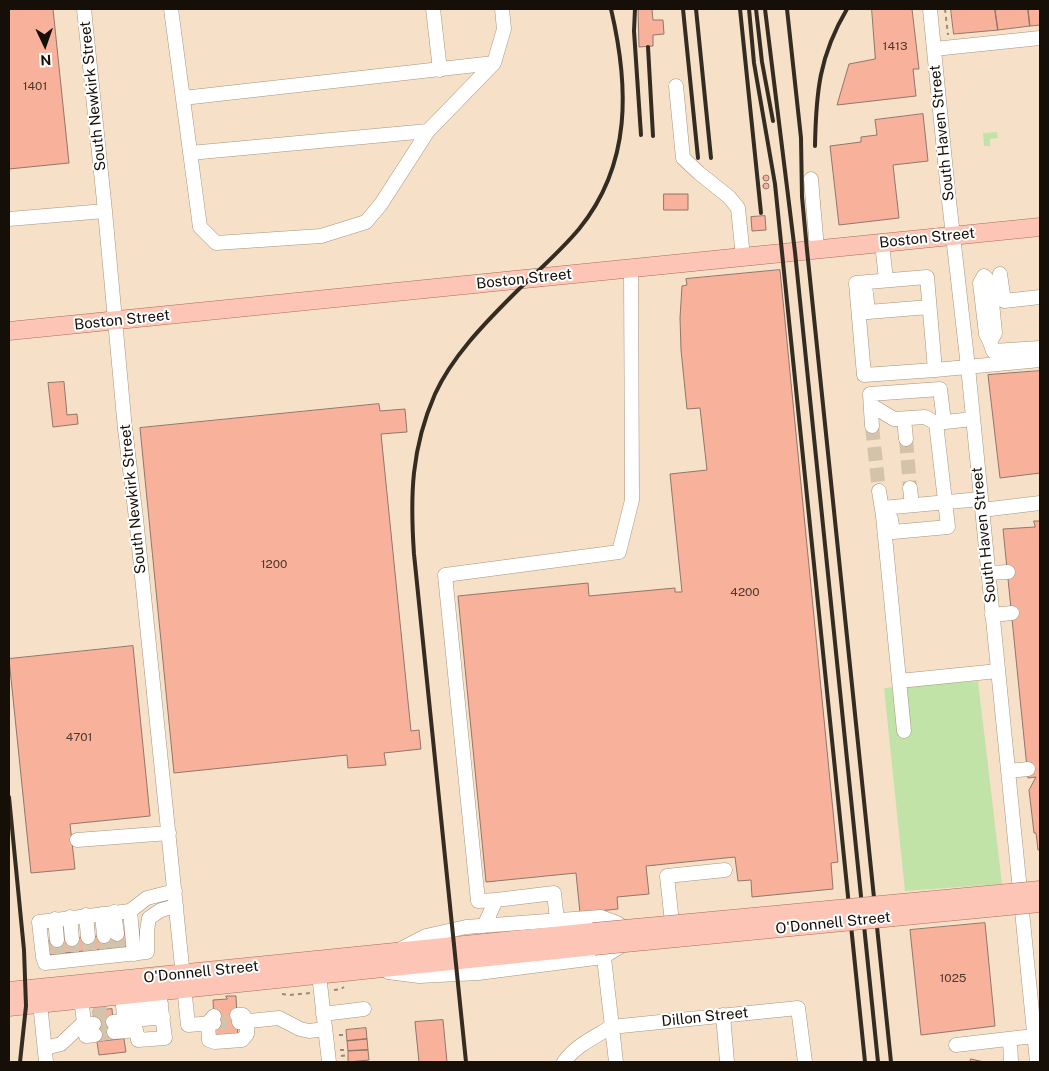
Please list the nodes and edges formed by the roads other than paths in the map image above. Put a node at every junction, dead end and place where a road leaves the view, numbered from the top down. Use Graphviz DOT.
graph roads {
  1 [pos="84,9"];
  2 [pos="171,9"];
  3 [pos="433,9"];
  4 [pos="502,9"];
  5 [pos="930,9"];
  6 [pos="1040,38"];
  7 [pos="934,48"];
  8 [pos="494,63"];
  9 [pos="440,70"];
  10 [pos="676,86"];
  11 [pos="183,98"];
  12 [pos="428,131"];
  13 [pos="190,153"];
  14 [pos="810,179"];
  15 [pos="105,212"];
  16 [pos="9,219"];
  17 [pos="1040,227"];
  18 [pos="953,236"];
  19 [pos="882,243"];
  20 [pos="817,249"];
  21 [pos="743,257"];
  22 [pos="631,268"];
  23 [pos="1000,274"];
  24 [pos="984,276"];
  25 [pos="886,280"];
  26 [pos="865,282"];
  27 [pos="1040,297"];
  28 [pos="930,307"];
  29 [pos="115,320"];
  30 [pos="9,331"];
  31 [pos="1040,348"];
  32 [pos="1040,360"];
  33 [pos="968,367"];
  34 [pos="935,370"];
  35 [pos="870,405"];
  36 [pos="904,418"];
  37 [pos="973,419"];
  38 [pos="940,422"];
  39 [pos="872,426"];
  40 [pos="906,439"];
  41 [pos="910,488"];
  42 [pos="879,491"];
  43 [pos="945,502"];
  44 [pos="1040,503"];
  45 [pos="981,504"];
  46 [pos="912,505"];
  47 [pos="882,512"];
  48 [pos="1008,572"];
  49 [pos="988,573"];
  50 [pos="1012,613"];
  51 [pos="992,615"];
  52 [pos="998,671"];
  53 [pos="899,681"];
  54 [pos="904,731"];
  55 [pos="1028,769"];
  56 [pos="1008,771"];
  57 [pos="169,832"];
  58 [pos="77,840"];
  59 [pos="725,870"];
  60 [pos="1040,890"];
  61 [pos="175,892"];
  62 [pos="496,900"];
  63 [pos="1040,902"];
  64 [pos="1021,903"];
  65 [pos="176,906"];
  66 [pos="130,911"];
  67 [pos="108,913"];
  68 [pos="86,916"];
  69 [pos="70,917"];
  70 [pos="55,919"];
  71 [pos="556,920"];
  72 [pos="484,926"];
  73 [pos="673,932"];
  74 [pos="645,935"];
  75 [pos="598,938"];
  76 [pos="112,947"];
  77 [pos="89,949"];
  78 [pos="65,951"];
  79 [pos="394,952"];
  80 [pos="141,953"];
  81 [pos="318,968"];
  82 [pos="184,981"];
  83 [pos="9,991"];
  84 [pos="39,996"];
  85 [pos="9,1007"];
  86 [pos="364,1009"];
  87 [pos="162,1010"];
  88 [pos="90,1012"];
  89 [pos="120,1012"];
  90 [pos="323,1014"];
  91 [pos="723,1016"];
  92 [pos="188,1025"];
  93 [pos="612,1027"];
  94 [pos="325,1030"];
  95 [pos="1034,1036"];
  96 [pos="1010,1039"];
  97 [pos="956,1045"];
  98 [pos="46,1055"];
  99 [pos="329,1062"];
  100 [pos="564,1062"];
  101 [pos="616,1062"];
  102 [pos="727,1062"];
  103 [pos="805,1062"];
  104 [pos="1011,1062"];
  105 [pos="1037,1062"];
  1 -- 15 [label="street, South Newkirk Street"];
  2 -- 11 [label="street"];
  3 -- 9 [label="street"];
  4 -- 8 [label="street"];
  5 -- 7 [label="street, South Haven Street"];
  6 -- 7 [label="street"];
  7 -- 18 [label="street, South Haven Street"];
  8 -- 9 [label="street"];
  8 -- 12 [label="street"];
  9 -- 11 [label="street"];
  10 -- 21 [label="street"];
  11 -- 13 [label="street"];
  12 -- 13 [label="street"];
  12 -- 13 [label="street"];
  14 -- 20 [label="street"];
  15 -- 16 [label="street"];
  15 -- 29 [label="street, South Newkirk Street"];
  17 -- 18 [label="main road, Boston Street"];
  18 -- 19 [label="main road, Boston Street"];
  18 -- 33 [label="street, South Haven Street"];
  19 -- 20 [label="main road, Boston Street"];
  19 -- 25 [label="street"];
  20 -- 21 [label="main road, Boston Street"];
  21 -- 22 [label="main road, Boston Street"];
  22 -- 29 [label="main road, Boston Street"];
  22 -- 62 [label="street"];
  23 -- 27 [label="street"];
  24 -- 31 [label="street"];
  25 -- 26 [label="street"];
  25 -- 28 [label="street"];
  26 -- 28 [label="street"];
  26 -- 34 [label="street"];
  28 -- 34 [label="street"];
  29 -- 30 [label="main road, Boston Street"];
  29 -- 57 [label="street, South Newkirk Street"];
  32 -- 33 [label="street"];
  33 -- 34 [label="street"];
  33 -- 37 [label="street, South Haven Street"];
  35 -- 36 [label="street"];
  35 -- 38 [label="street"];
  35 -- 39 [label="street"];
  36 -- 38 [label="street"];
  36 -- 40 [label="street"];
  37 -- 38 [label="street"];
  37 -- 45 [label="street, South Haven Street"];
  38 -- 43 [label="street"];
  41 -- 46 [label="street"];
  42 -- 47 [label="street"];
  43 -- 45 [label="street"];
  43 -- 46 [label="street"];
  43 -- 47 [label="street"];
  44 -- 45 [label="street"];
  45 -- 49 [label="street, South Haven Street"];
  46 -- 47 [label="street"];
  47 -- 53 [label="street"];
  48 -- 49 [label="street"];
  49 -- 51 [label="street, South Haven Street"];
  50 -- 51 [label="street"];
  51 -- 52 [label="street, South Haven Street"];
  52 -- 53 [label="street"];
  52 -- 56 [label="street, South Haven Street"];
  53 -- 54 [label="street"];
  55 -- 56 [label="street"];
  56 -- 64 [label="street, South Haven Street"];
  57 -- 58 [label="street"];
  57 -- 61 [label="street, South Newkirk Street"];
  59 -- 73 [label="street"];
  60 -- 75 [label="main road, O'Donnell Street, bridge"];
  61 -- 65 [label="street, South Newkirk Street"];
  61 -- 66 [label="street"];
  62 -- 71 [label="street"];
  62 -- 72 [label="street"];
  63 -- 64 [label="street, O'Donnell Street"];
  63 -- 75 [label="main road, O'Donnell Street, bridge"];
  64 -- 73 [label="street, O'Donnell Street"];
  64 -- 95 [label="street, South Haven Street"];
  65 -- 80 [label="street"];
  65 -- 82 [label="street, South Newkirk Street"];
  66 -- 67 [label="street"];
  66 -- 80 [label="street"];
  67 -- 68 [label="street"];
  67 -- 76 [label="street"];
  68 -- 69 [label="street"];
  68 -- 77 [label="street"];
  69 -- 70 [label="street"];
  69 -- 78 [label="street"];
  70 -- 78 [label="street"];
  70 -- 78 [label="street"];
  71 -- 72 [label="street, O'Donnell Street"];
  71 -- 75 [label="street, O'Donnell Street"];
  72 -- 79 [label="street, O'Donnell Street"];
  73 -- 74 [label="street, O'Donnell Street"];
  74 -- 75 [label="street, O'Donnell Street"];
  74 -- 75 [label="street, O'Donnell Street"];
  75 -- 79 [label="main road, O'Donnell Street"];
  75 -- 81 [label="main road, O'Donnell Street"];
  75 -- 93 [label="street"];
  76 -- 77 [label="street"];
  76 -- 80 [label="street"];
  77 -- 78 [label="street"];
  77 -- 88 [label="street"];
  79 -- 81 [label="main road, O'Donnell Street"];
  81 -- 82 [label="main road, O'Donnell Street"];
  81 -- 90 [label="street"];
  82 -- 87 [label="main road, O'Donnell Street"];
  82 -- 89 [label="main road, O'Donnell Street"];
  82 -- 92 [label="street, South Newkirk Street"];
  83 -- 84 [label="main road, O'Donnell Street"];
  84 -- 85 [label="main road, O'Donnell Street"];
  84 -- 88 [label="main road, O'Donnell Street"];
  84 -- 98 [label="street"];
  86 -- 90 [label="street"];
  87 -- 89 [label="main road, O'Donnell Street"];
  87 -- 89 [label="street"];
  87 -- 89 [label="street"];
  87 -- 92 [label="street"];
  88 -- 89 [label="main road, O'Donnell Street"];
  88 -- 98 [label="street"];
  90 -- 94 [label="street"];
  91 -- 93 [label="street, Dillon Street"];
  91 -- 102 [label="street"];
  91 -- 103 [label="street, Dillon Street"];
  92 -- 94 [label="street"];
  93 -- 100 [label="street"];
  93 -- 101 [label="street"];
  94 -- 99 [label="street"];
  95 -- 96 [label="street"];
  95 -- 105 [label="street, South Haven Street"];
  96 -- 97 [label="street"];
  96 -- 104 [label="street"];
}
